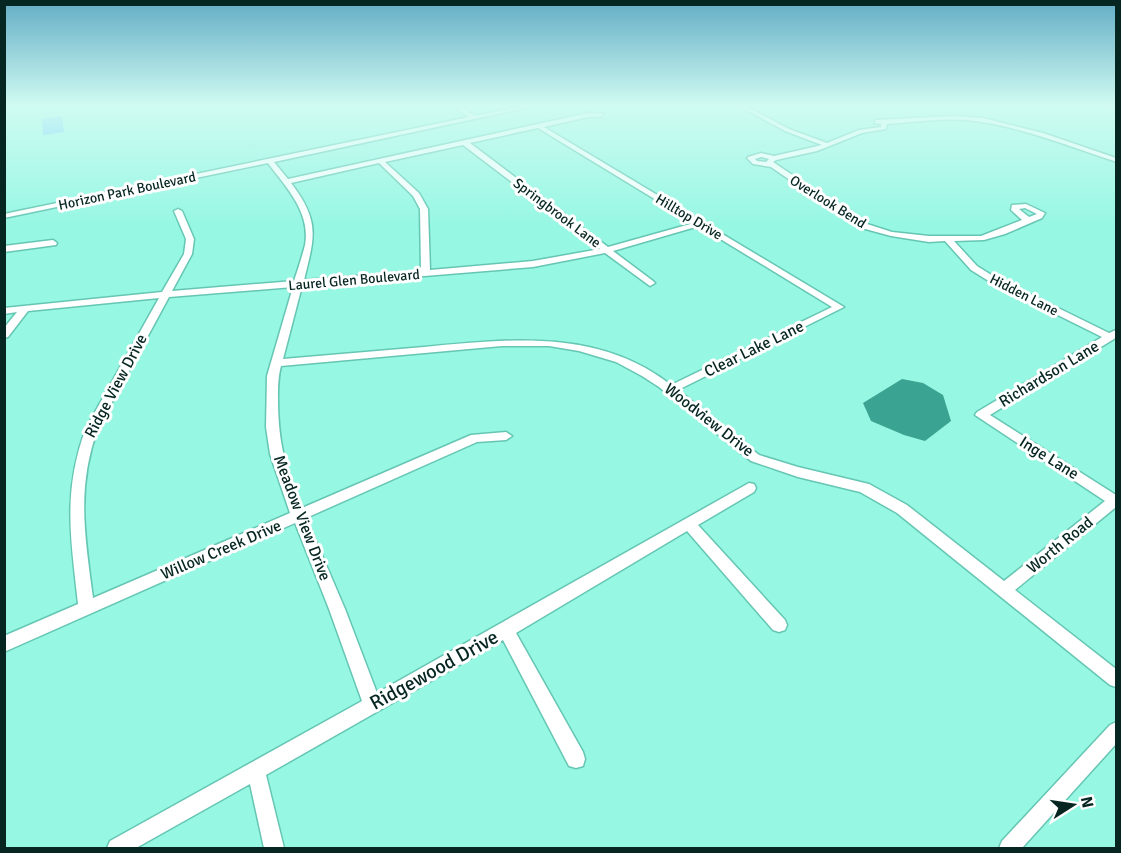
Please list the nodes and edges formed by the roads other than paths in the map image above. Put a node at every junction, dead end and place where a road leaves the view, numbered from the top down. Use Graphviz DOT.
graph roads {
  1 [pos="342,146"];
  2 [pos="447,146"];
  3 [pos="469,146"];
  4 [pos="571,146"];
  5 [pos="823,146"];
  6 [pos="1072,146"];
  7 [pos="1116,160"];
  8 [pos="270,161"];
  9 [pos="380,161"];
  10 [pos="285,182"];
  11 [pos="178,211"];
  12 [pos="4,216"];
  13 [pos="1027,220"];
  14 [pos="698,224"];
  15 [pos="948,240"];
  16 [pos="53,243"];
  17 [pos="4,249"];
  18 [pos="607,250"];
  19 [pos="426,274"];
  20 [pos="650,283"];
  21 [pos="299,284"];
  22 [pos="165,295"];
  23 [pos="839,307"];
  24 [pos="25,309"];
  25 [pos="4,311"];
  26 [pos="4,334"];
  27 [pos="1113,335"];
  28 [pos="277,363"];
  29 [pos="669,390"];
  30 [pos="981,415"];
  31 [pos="506,436"];
  32 [pos="748,488"];
  33 [pos="1116,500"];
  34 [pos="299,516"];
  35 [pos="688,523"];
  36 [pos="1004,590"];
  37 [pos="86,608"];
  38 [pos="779,625"];
  39 [pos="506,630"];
  40 [pos="4,644"];
  41 [pos="1116,679"];
  42 [pos="372,704"];
  43 [pos="1116,731"];
  44 [pos="576,759"];
  45 [pos="256,771"];
  46 [pos="117,849"];
  47 [pos="274,849"];
  48 [pos="1009,849"];
  1 -- 8 [label="street, Horizon Park Boulevard"];
  2 -- 9 [label="street"];
  3 -- 18 [label="street, Springbrook Lane"];
  4 -- 14 [label="street, Hilltop Drive"];
  5 -- 15 [label="street, Overlook Bend"];
  6 -- 7 [label="street, Overlook Bend"];
  8 -- 10 [label="street, Meadow View Drive"];
  8 -- 12 [label="street, Horizon Park Boulevard"];
  9 -- 10 [label="street"];
  9 -- 19 [label="street"];
  10 -- 21 [label="street, Meadow View Drive"];
  11 -- 22 [label="street, Ridge View Drive"];
  13 -- 15 [label="street, Overlook Bend"];
  14 -- 18 [label="street, Laurel Glen Boulevard"];
  14 -- 23 [label="street, Hilltop Drive"];
  15 -- 27 [label="street, Hidden Lane"];
  16 -- 17 [label="street"];
  18 -- 19 [label="street, Laurel Glen Boulevard"];
  18 -- 20 [label="street, Springbrook Lane"];
  19 -- 21 [label="street, Laurel Glen Boulevard"];
  21 -- 22 [label="street, Laurel Glen Boulevard"];
  21 -- 28 [label="street, Meadow View Drive"];
  22 -- 24 [label="street, Laurel Glen Boulevard"];
  22 -- 37 [label="street, Ridge View Drive"];
  23 -- 29 [label="street, Clear Lake Lane"];
  24 -- 25 [label="street, Laurel Glen Boulevard"];
  24 -- 26 [label="street"];
  27 -- 30 [label="street, Richardson Lane"];
  28 -- 29 [label="street, Woodview Drive"];
  28 -- 34 [label="street, Meadow View Drive"];
  29 -- 36 [label="street, Woodview Drive"];
  30 -- 33 [label="street, Inge Lane"];
  31 -- 34 [label="street, Willow Creek Drive"];
  32 -- 35 [label="street, Ridgewood Drive"];
  33 -- 36 [label="street, Worth Road"];
  34 -- 37 [label="street, Willow Creek Drive"];
  34 -- 42 [label="street, Meadow View Drive"];
  35 -- 38 [label="street"];
  35 -- 39 [label="street, Ridgewood Drive"];
  36 -- 41 [label="street, Woodview Drive"];
  37 -- 40 [label="street, Willow Creek Drive"];
  39 -- 42 [label="street, Ridgewood Drive"];
  39 -- 44 [label="street"];
  42 -- 45 [label="street, Ridgewood Drive"];
  43 -- 48 [label="street"];
  45 -- 46 [label="street, Ridgewood Drive"];
  45 -- 47 [label="street"];
}
